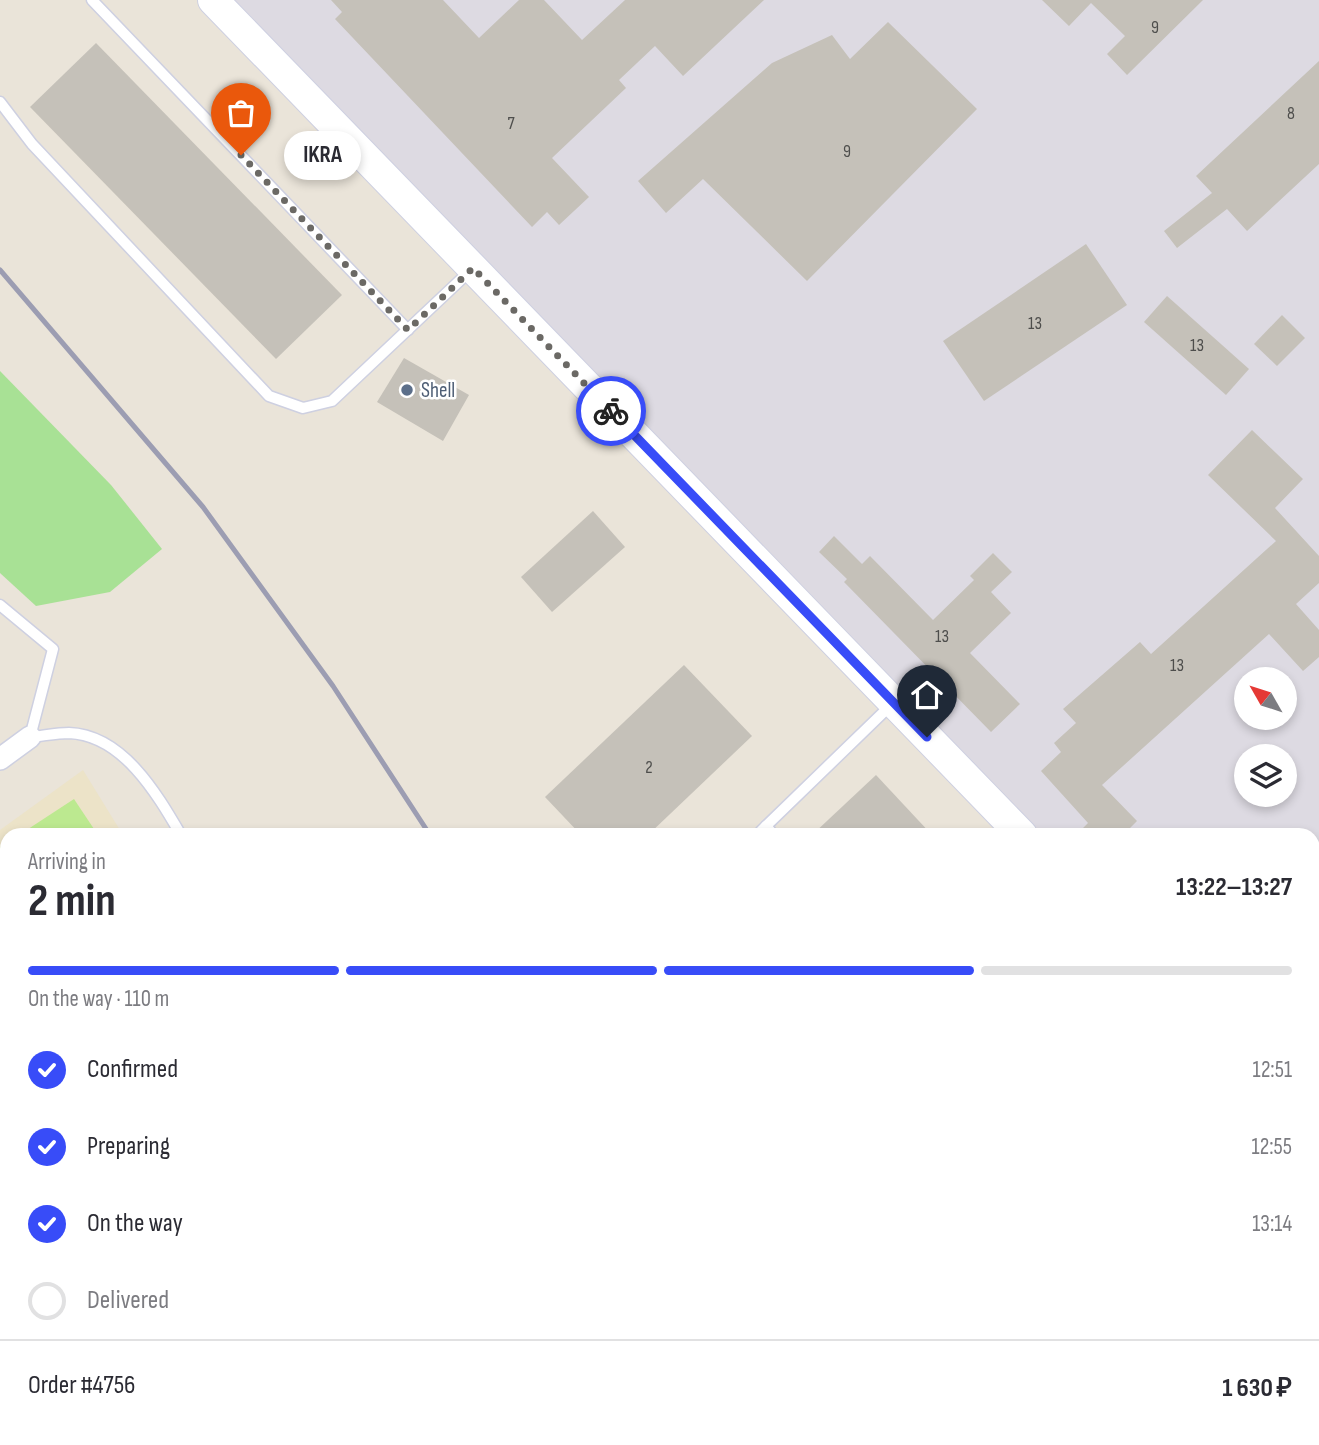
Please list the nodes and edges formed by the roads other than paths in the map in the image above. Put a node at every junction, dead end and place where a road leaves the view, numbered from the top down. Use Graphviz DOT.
graph roads {
  1 [pos="92,0"];
  2 [pos="213,0"];
  3 [pos="0,102"];
  4 [pos="473,268"];
  5 [pos="408,330"];
  6 [pos="0,605"];
  7 [pos="894,703"];
  8 [pos="30,737"];
  9 [pos="0,759"];
  10 [pos="177,828"];
  11 [pos="770,828"];
  12 [pos="1015,828"];
  1 -- 5 [label="lane"];
  2 -- 4 [label="street"];
  3 -- 5 [label="lane"];
  4 -- 5 [label="lane"];
  4 -- 7 [label="street"];
  6 -- 8 [label="lane"];
  7 -- 11 [label="lane"];
  7 -- 12 [label="street"];
  8 -- 9 [label="street"];
  8 -- 10 [label="lane"];
}
